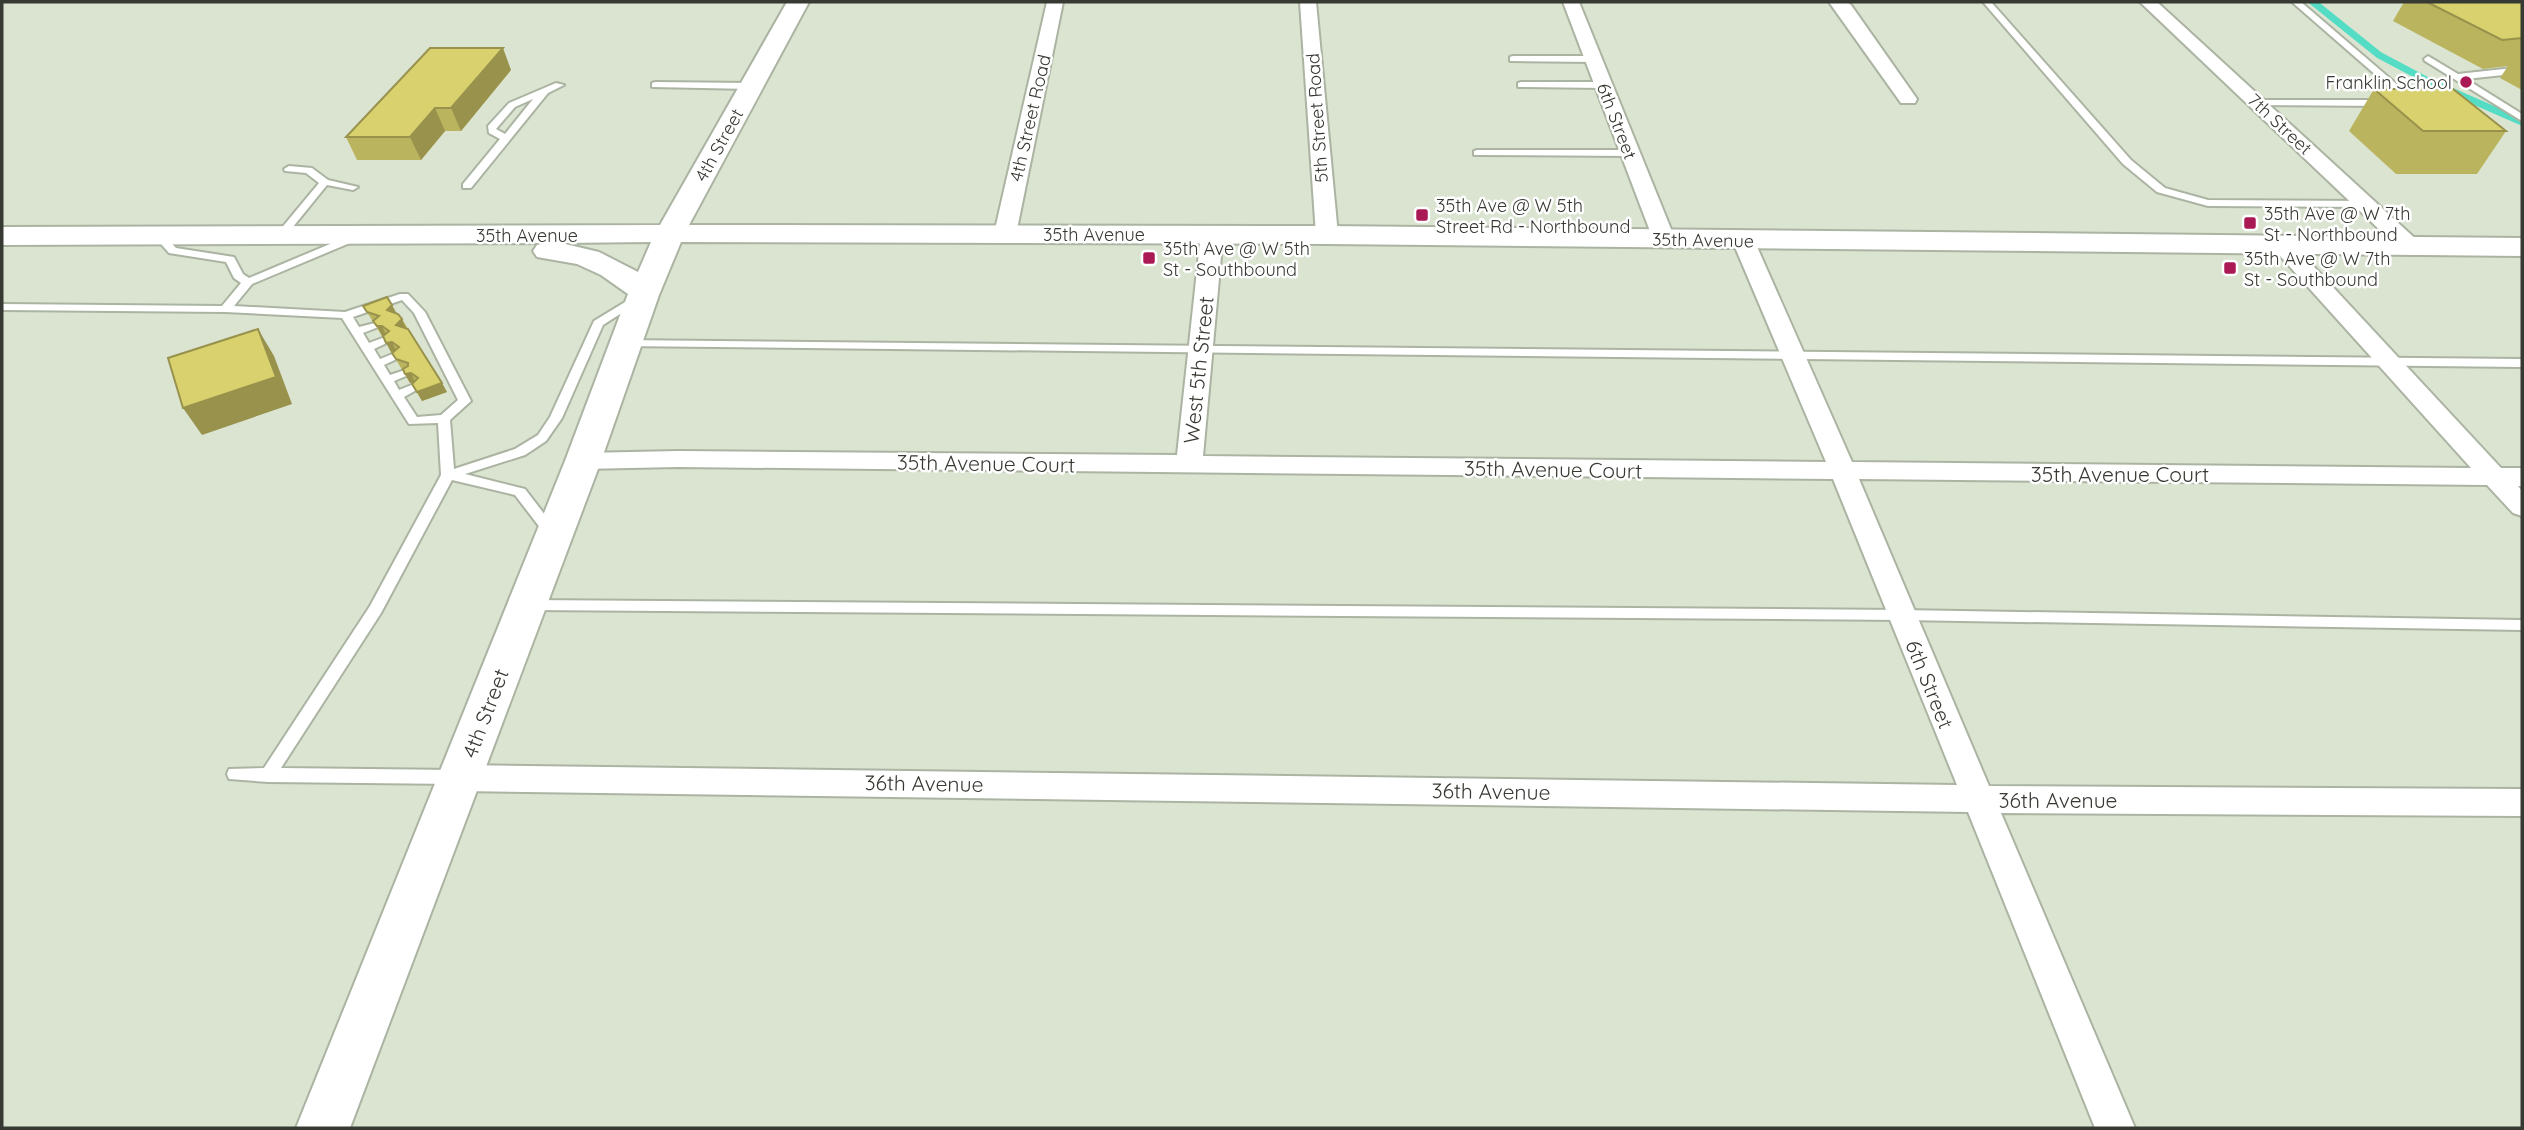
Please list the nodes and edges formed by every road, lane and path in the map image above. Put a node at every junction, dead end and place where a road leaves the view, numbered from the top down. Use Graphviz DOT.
graph roads {
  1 [pos="798,2"];
  2 [pos="1055,2"];
  3 [pos="1308,2"];
  4 [pos="1571,2"];
  5 [pos="1837,2"];
  6 [pos="1987,2"];
  7 [pos="2148,2"];
  8 [pos="2296,2"];
  9 [pos="1513,59"];
  10 [pos="1592,59"];
  11 [pos="2428,60"];
  12 [pos="2522,70"];
  13 [pos="2457,77"];
  14 [pos="559,85"];
  15 [pos="655,85"];
  16 [pos="1521,85"];
  17 [pos="1602,85"];
  18 [pos="751,86"];
  19 [pos="544,92"];
  20 [pos="1908,99"];
  21 [pos="2257,103"];
  22 [pos="2522,118"];
  23 [pos="506,138"];
  24 [pos="1477,153"];
  25 [pos="1629,153"];
  26 [pos="289,169"];
  27 [pos="326,183"];
  28 [pos="467,186"];
  29 [pos="353,187"];
  30 [pos="2366,204"];
  31 [pos="1005,234"];
  32 [pos="1212,234"];
  33 [pos="1327,234"];
  34 [pos="669,235"];
  35 [pos="2,236"];
  36 [pos="159,236"];
  37 [pos="280,236"];
  38 [pos="357,236"];
  39 [pos="454,236"];
  40 [pos="1664,239"];
  41 [pos="1743,240"];
  42 [pos="2283,247"];
  43 [pos="2412,247"];
  44 [pos="2522,247"];
  45 [pos="248,282"];
  46 [pos="644,294"];
  47 [pos="2,307"];
  48 [pos="225,309"];
  49 [pos="346,315"];
  50 [pos="375,326"];
  51 [pos="356,331"];
  52 [pos="385,341"];
  53 [pos="436,344"];
  54 [pos="624,344"];
  55 [pos="366,348"];
  56 [pos="420,349"];
  57 [pos="1200,350"];
  58 [pos="1792,354"];
  59 [pos="395,358"];
  60 [pos="444,360"];
  61 [pos="2389,362"];
  62 [pos="376,363"];
  63 [pos="2522,363"];
  64 [pos="430,365"];
  65 [pos="405,374"];
  66 [pos="451,374"];
  67 [pos="439,379"];
  68 [pos="386,380"];
  69 [pos="414,388"];
  70 [pos="397,395"];
  71 [pos="443,419"];
  72 [pos="583,461"];
  73 [pos="1189,465"];
  74 [pos="1843,472"];
  75 [pos="448,475"];
  76 [pos="2494,477"];
  77 [pos="2522,477"];
  78 [pos="2522,507"];
  79 [pos="554,536"];
  80 [pos="527,605"];
  81 [pos="1902,615"];
  82 [pos="2522,625"];
  83 [pos="235,774"];
  84 [pos="268,775"];
  85 [pos="460,778"];
  86 [pos="1977,799"];
  87 [pos="2522,803"];
  88 [pos="323,1128"];
  89 [pos="2115,1128"];
  1 -- 18 [label="main road, 4th Street"];
  2 -- 31 [label="street, 4th Street Road"];
  3 -- 33 [label="street, 5th Street Road"];
  4 -- 10 [label="street, 6th Street"];
  5 -- 20 [label="street"];
  6 -- 30 [label="lane"];
  7 -- 21 [label="street, 7th Street"];
  8 -- 21 [label="lane"];
  9 -- 10 [label="lane"];
  10 -- 17 [label="street, 6th Street"];
  11 -- 13 [label="lane"];
  12 -- 13 [label="lane"];
  13 -- 22 [label="lane"];
  14 -- 19 [label="lane"];
  15 -- 18 [label="lane"];
  16 -- 17 [label="lane"];
  17 -- 25 [label="street, 6th Street"];
  18 -- 34 [label="main road, 4th Street"];
  19 -- 23 [label="lane"];
  19 -- 23 [label="lane"];
  21 -- 30 [label="street, 7th Street"];
  23 -- 28 [label="lane"];
  24 -- 25 [label="lane"];
  25 -- 40 [label="street, 6th Street"];
  26 -- 27 [label="lane"];
  27 -- 29 [label="lane"];
  27 -- 37 [label="lane"];
  30 -- 43 [label="street, 7th Street"];
  31 -- 32 [label="main road, 35th Avenue"];
  31 -- 34 [label="main road, 35th Avenue"];
  32 -- 33 [label="main road, 35th Avenue"];
  32 -- 57 [label="street, West 5th Street"];
  33 -- 40 [label="main road, 35th Avenue"];
  34 -- 39 [label="main road, 35th Avenue"];
  34 -- 46 [label="main road, 4th Street"];
  35 -- 36 [label="main road, 35th Avenue"];
  36 -- 37 [label="main road, 35th Avenue"];
  36 -- 45 [label="lane"];
  37 -- 38 [label="main road, 35th Avenue"];
  38 -- 39 [label="main road, 35th Avenue"];
  38 -- 45 [label="lane"];
  39 -- 46 [label="main road"];
  40 -- 41 [label="main road, 35th Avenue"];
  41 -- 42 [label="main road, 35th Avenue"];
  41 -- 58 [label="street, 6th Street"];
  42 -- 43 [label="main road, 35th Avenue"];
  42 -- 61 [label="street"];
  43 -- 44 [label="main road, 35th Avenue"];
  45 -- 48 [label="lane"];
  46 -- 54 [label="main road, 4th Street"];
  46 -- 75 [label="lane"];
  47 -- 48 [label="lane"];
  48 -- 49 [label="lane"];
  49 -- 51 [label="lane"];
  49 -- 53 [label="lane"];
  50 -- 51 [label="lane"];
  51 -- 55 [label="lane"];
  52 -- 55 [label="lane"];
  53 -- 56 [label="lane"];
  53 -- 60 [label="lane"];
  54 -- 57 [label="lane"];
  54 -- 72 [label="main road, 4th Street"];
  55 -- 62 [label="lane"];
  57 -- 58 [label="lane"];
  57 -- 73 [label="street, West 5th Street"];
  58 -- 61 [label="lane"];
  58 -- 74 [label="street, 6th Street"];
  59 -- 62 [label="lane"];
  60 -- 64 [label="lane"];
  60 -- 66 [label="lane"];
  61 -- 63 [label="lane"];
  61 -- 76 [label="street"];
  62 -- 68 [label="lane"];
  65 -- 68 [label="lane"];
  66 -- 67 [label="lane"];
  66 -- 71 [label="lane"];
  68 -- 70 [label="lane"];
  69 -- 70 [label="lane"];
  70 -- 71 [label="lane"];
  71 -- 75 [label="lane"];
  72 -- 73 [label="street, 35th Avenue Court"];
  72 -- 79 [label="main road, 4th Street"];
  73 -- 74 [label="street, 35th Avenue Court"];
  74 -- 76 [label="street, 35th Avenue Court"];
  74 -- 81 [label="street, 6th Street"];
  75 -- 79 [label="lane"];
  75 -- 84 [label="lane"];
  76 -- 77 [label="street, 35th Avenue Court"];
  76 -- 78 [label="street"];
  79 -- 80 [label="main road, 4th Street"];
  80 -- 81 [label="lane"];
  80 -- 85 [label="main road, 4th Street"];
  81 -- 82 [label="lane"];
  81 -- 86 [label="street, 6th Street"];
  83 -- 84 [label="lane"];
  84 -- 85 [label="lane"];
  85 -- 86 [label="street, 36th Avenue"];
  85 -- 88 [label="main road, 4th Street"];
  86 -- 87 [label="street, 36th Avenue"];
  86 -- 89 [label="street, 6th Street"];
}
